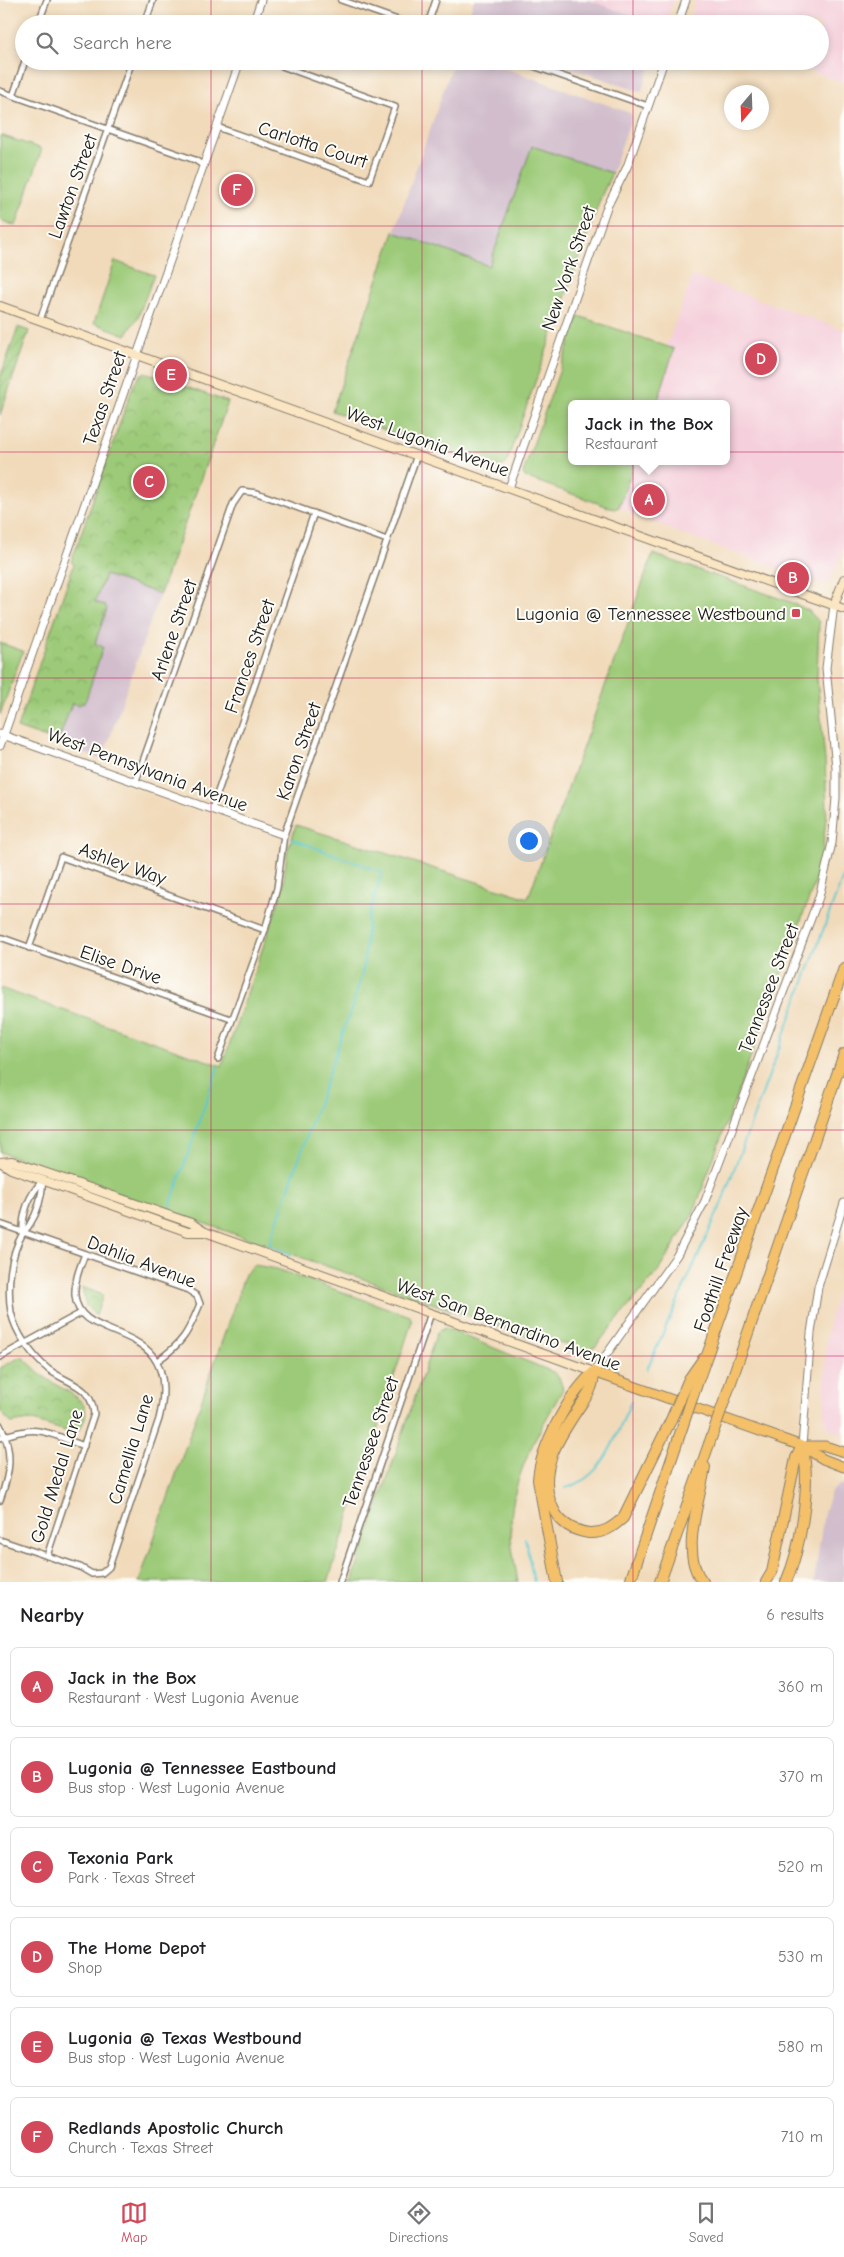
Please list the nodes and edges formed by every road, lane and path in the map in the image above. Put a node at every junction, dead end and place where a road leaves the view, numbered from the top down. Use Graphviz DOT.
graph roads {
  1 [pos="46,0"];
  2 [pos="153,0"];
  3 [pos="261,0"];
  4 [pos="341,0"];
  5 [pos="361,0"];
  6 [pos="436,0"];
  7 [pos="686,0"];
  8 [pos="359,6"];
  9 [pos="41,15"];
  10 [pos="147,15"];
  11 [pos="256,15"];
  12 [pos="384,15"];
  13 [pos="431,15"];
  14 [pos="681,15"];
  15 [pos="22,70"];
  16 [pos="129,70"];
  17 [pos="237,70"];
  18 [pos="293,70"];
  19 [pos="545,70"];
  20 [pos="661,70"];
  21 [pos="0,91"];
  22 [pos="13,96"];
  23 [pos="648,106"];
  24 [pos="217,128"];
  25 [pos="108,129"];
  26 [pos="204,166"];
  27 [pos="0,306"];
  28 [pos="40,320"];
  29 [pos="136,353"];
  30 [pos="417,455"];
  31 [pos="508,488"];
  32 [pos="314,513"];
  33 [pos="387,540"];
  34 [pos="844,579"];
  35 [pos="834,605"];
  36 [pos="844,609"];
  37 [pos="2,735"];
  38 [pos="0,746"];
  39 [pos="136,782"];
  40 [pos="212,808"];
  41 [pos="284,835"];
  42 [pos="265,930"];
  43 [pos="0,937"];
  44 [pos="29,948"];
  45 [pos="844,968"];
  46 [pos="232,1019"];
  47 [pos="844,1054"];
  48 [pos="218,1059"];
  49 [pos="42,1180"];
  50 [pos="114,1196"];
  51 [pos="844,1203"];
  52 [pos="0,1224"];
  53 [pos="205,1232"];
  54 [pos="23,1233"];
  55 [pos="85,1254"];
  56 [pos="81,1313"];
  57 [pos="431,1313"];
  58 [pos="27,1344"];
  59 [pos="0,1357"];
  60 [pos="157,1362"];
  61 [pos="594,1372"];
  62 [pos="694,1380"];
  63 [pos="0,1425"];
  64 [pos="3,1437"];
  65 [pos="709,1444"];
  66 [pos="84,1446"];
  67 [pos="802,1446"];
  68 [pos="844,1452"];
  69 [pos="844,1467"];
  70 [pos="0,1500"];
  71 [pos="0,1540"];
  72 [pos="47,1556"];
  73 [pos="340,1582"];
  74 [pos="557,1582"];
  75 [pos="630,1582"];
  76 [pos="660,1582"];
  77 [pos="703,1582"];
  78 [pos="766,1582"];
  79 [pos="786,1582"];
  1 -- 9 [label="street"];
  2 -- 10 [label="street"];
  3 -- 11 [label="street"];
  4 -- 8 [label="street"];
  5 -- 8 [label="street"];
  6 -- 13 [label="street"];
  7 -- 14 [label="street"];
  8 -- 12 [label="street"];
  15 -- 22 [label="street"];
  16 -- 25 [label="street, Lawton Street"];
  17 -- 24 [label="street, Texas Street"];
  18 -- 24 [label="street, Carlotta Court"];
  19 -- 23 [label="street"];
  20 -- 23 [label="street, New York Street"];
  21 -- 22 [label="street"];
  22 -- 25 [label="street"];
  23 -- 31 [label="street, New York Street"];
  24 -- 26 [label="street, Texas Street"];
  25 -- 26 [label="street"];
  25 -- 28 [label="street, Lawton Street"];
  26 -- 29 [label="street, Texas Street"];
  27 -- 28 [label="main road, West Lugonia Avenue"];
  28 -- 29 [label="main road, West Lugonia Avenue"];
  29 -- 30 [label="main road, West Lugonia Avenue"];
  29 -- 37 [label="street, Texas Street"];
  30 -- 31 [label="main road, West Lugonia Avenue"];
  30 -- 33 [label="street, Karon Street"];
  31 -- 35 [label="main road, West Lugonia Avenue"];
  32 -- 33 [label="street"];
  32 -- 39 [label="street, Arlene Street"];
  32 -- 40 [label="street, Frances Street"];
  33 -- 41 [label="street, Karon Street"];
  34 -- 35 [label="main road, Tennessee Street"];
  35 -- 36 [label="main road, West Lugonia Avenue"];
  35 -- 61 [label="street, Tennessee Street"];
  37 -- 38 [label="street, Texas Street"];
  37 -- 39 [label="street, West Pennsylvania Avenue"];
  39 -- 40 [label="street, West Pennsylvania Avenue"];
  40 -- 41 [label="street, West Pennsylvania Avenue"];
  41 -- 42 [label="street, Karon Street"];
  42 -- 44 [label="street, Ashley Way"];
  42 -- 46 [label="street, Karon Street"];
  43 -- 44 [label="street, Elise Drive"];
  44 -- 46 [label="street, Elise Drive"];
  45 -- 62 [label="highway, Foothill Freeway"];
  46 -- 48 [label="street, Karon Street"];
  47 -- 65 [label="highway, bridge"];
  49 -- 50 [label="main road"];
  49 -- 50 [label="main road, West San Bernardino Avenue"];
  49 -- 53 [label="main road, West San Bernardino Avenue"];
  49 -- 54 [label="street, Gold Medal Lane"];
  49 -- 54 [label="street, Gold Medal Lane"];
  50 -- 53 [label="main road, West San Bernardino Avenue"];
  51 -- 67 [label="street"];
  52 -- 54 [label="street, Dahlia Avenue"];
  53 -- 57 [label="main road, West San Bernardino Avenue"];
  54 -- 55 [label="street, Dahlia Avenue"];
  54 -- 58 [label="street, Gold Medal Lane"];
  55 -- 56 [label="street"];
  55 -- 60 [label="street, Dahlia Avenue"];
  56 -- 58 [label="street"];
  56 -- 60 [label="street, Camellia Lane"];
  57 -- 61 [label="main road, West San Bernardino Avenue"];
  57 -- 73 [label="street, Tennessee Street"];
  58 -- 59 [label="street"];
  58 -- 66 [label="street, Gold Medal Lane"];
  60 -- 72 [label="street, Camellia Lane"];
  61 -- 62 [label="highway, bridge"];
  61 -- 67 [label="main road, West San Bernardino Avenue"];
  61 -- 74 [label="highway"];
  62 -- 75 [label="highway, Foothill Freeway, bridge"];
  63 -- 64 [label="street"];
  64 -- 66 [label="street"];
  64 -- 70 [label="street"];
  65 -- 76 [label="highway"];
  65 -- 77 [label="highway"];
  66 -- 72 [label="street, Gold Medal Lane"];
  67 -- 68 [label="main road"];
  67 -- 69 [label="main road"];
  67 -- 78 [label="highway"];
  67 -- 79 [label="highway"];
  71 -- 72 [label="street"];
}
